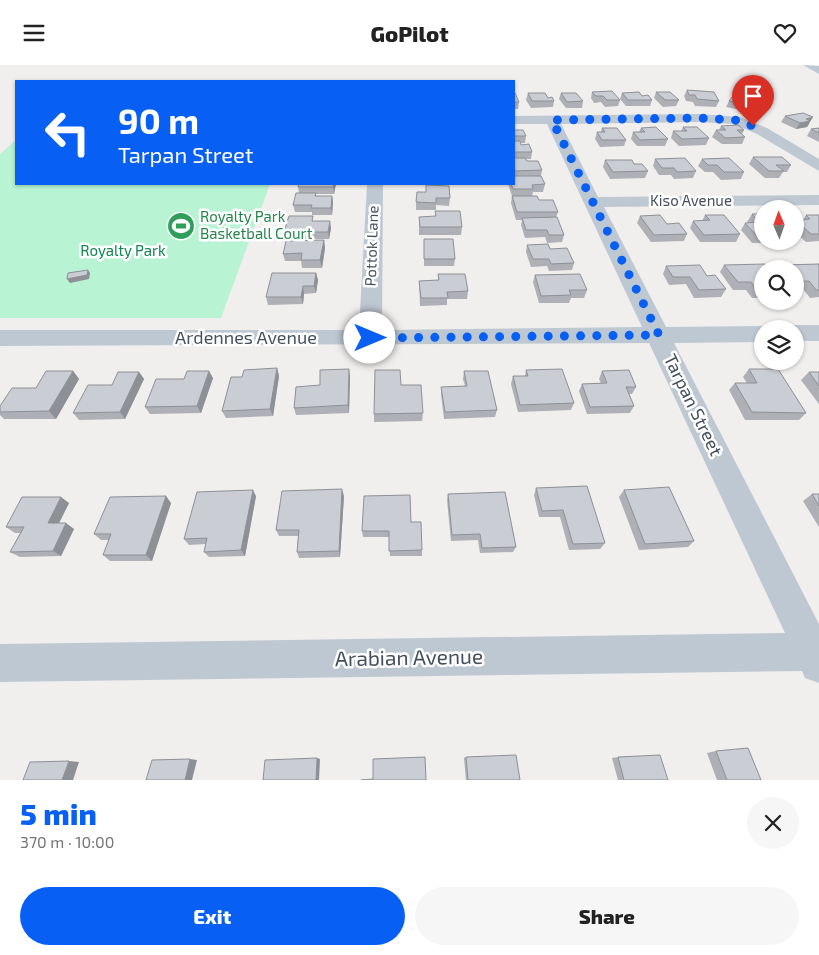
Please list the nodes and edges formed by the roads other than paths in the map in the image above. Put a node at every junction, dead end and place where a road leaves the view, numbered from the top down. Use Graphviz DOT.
graph roads {
  1 [pos="809,65"];
  2 [pos="819,71"];
  3 [pos="515,120"];
  4 [pos="552,120"];
  5 [pos="819,166"];
  6 [pos="375,185"];
  7 [pos="819,200"];
  8 [pos="592,202"];
  9 [pos="804,333"];
  10 [pos="819,333"];
  11 [pos="754,334"];
  12 [pos="659,335"];
  13 [pos="370,338"];
  14 [pos="4,343"];
  15 [pos="817,656"];
  16 [pos="0,663"];
  1 -- 2 [label="street"];
  3 -- 4 [label="street"];
  4 -- 5 [label="street"];
  4 -- 8 [label="street, Tarpan Street"];
  6 -- 13 [label="street, Pottok Lane"];
  7 -- 8 [label="street, Kiso Avenue"];
  8 -- 12 [label="street, Tarpan Street"];
  9 -- 10 [label="street"];
  11 -- 12 [label="street, Ardennes Avenue"];
  12 -- 13 [label="street, Ardennes Avenue"];
  12 -- 15 [label="street, Tarpan Street"];
  13 -- 14 [label="street, Ardennes Avenue"];
  15 -- 16 [label="street, Arabian Avenue"];
}
